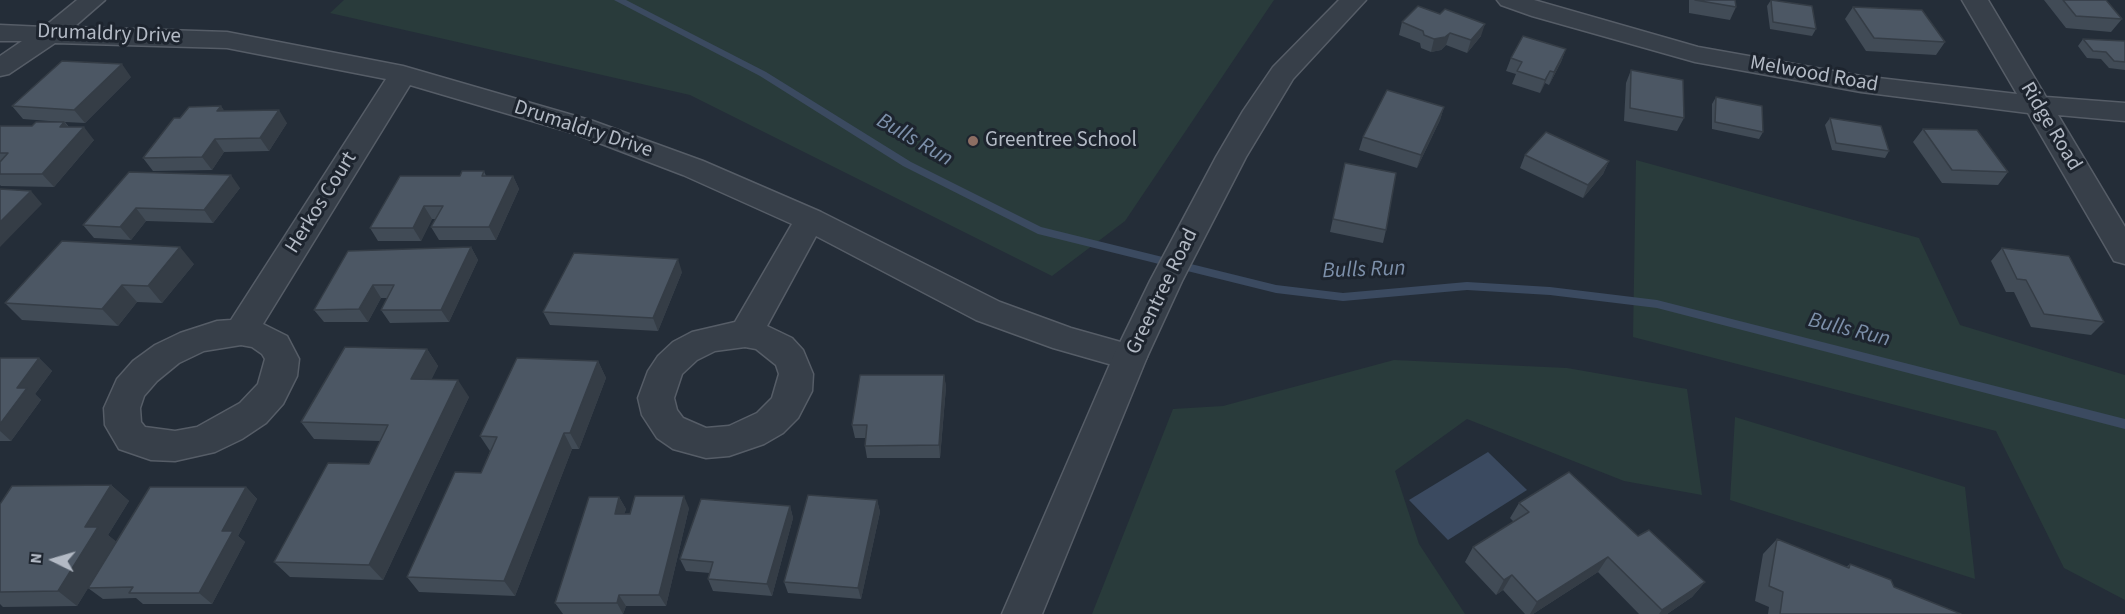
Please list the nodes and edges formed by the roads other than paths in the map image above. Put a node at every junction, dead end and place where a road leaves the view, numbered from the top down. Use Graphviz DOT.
graph roads {
  1 [pos="92,0"];
  2 [pos="1353,0"];
  3 [pos="1510,0"];
  4 [pos="1975,0"];
  5 [pos="0,33"];
  6 [pos="52,33"];
  7 [pos="0,68"];
  8 [pos="403,74"];
  9 [pos="2037,105"];
  10 [pos="2125,112"];
  11 [pos="810,220"];
  12 [pos="2125,253"];
  13 [pos="241,332"];
  14 [pos="746,334"];
  15 [pos="1130,357"];
  16 [pos="1022,614"];
  1 -- 6 [label="street"];
  2 -- 15 [label="street, Greentree Road"];
  3 -- 9 [label="street, Melwood Road"];
  4 -- 9 [label="street, Ridge Road"];
  5 -- 6 [label="street, Drumaldry Drive"];
  6 -- 7 [label="street"];
  6 -- 8 [label="street, Drumaldry Drive"];
  8 -- 11 [label="street, Drumaldry Drive"];
  8 -- 13 [label="street, Herkos Court"];
  9 -- 10 [label="street, Melwood Road"];
  9 -- 12 [label="street, Ridge Road"];
  11 -- 14 [label="street"];
  11 -- 15 [label="street, Drumaldry Drive"];
  15 -- 16 [label="street, Greentree Road"];
}
